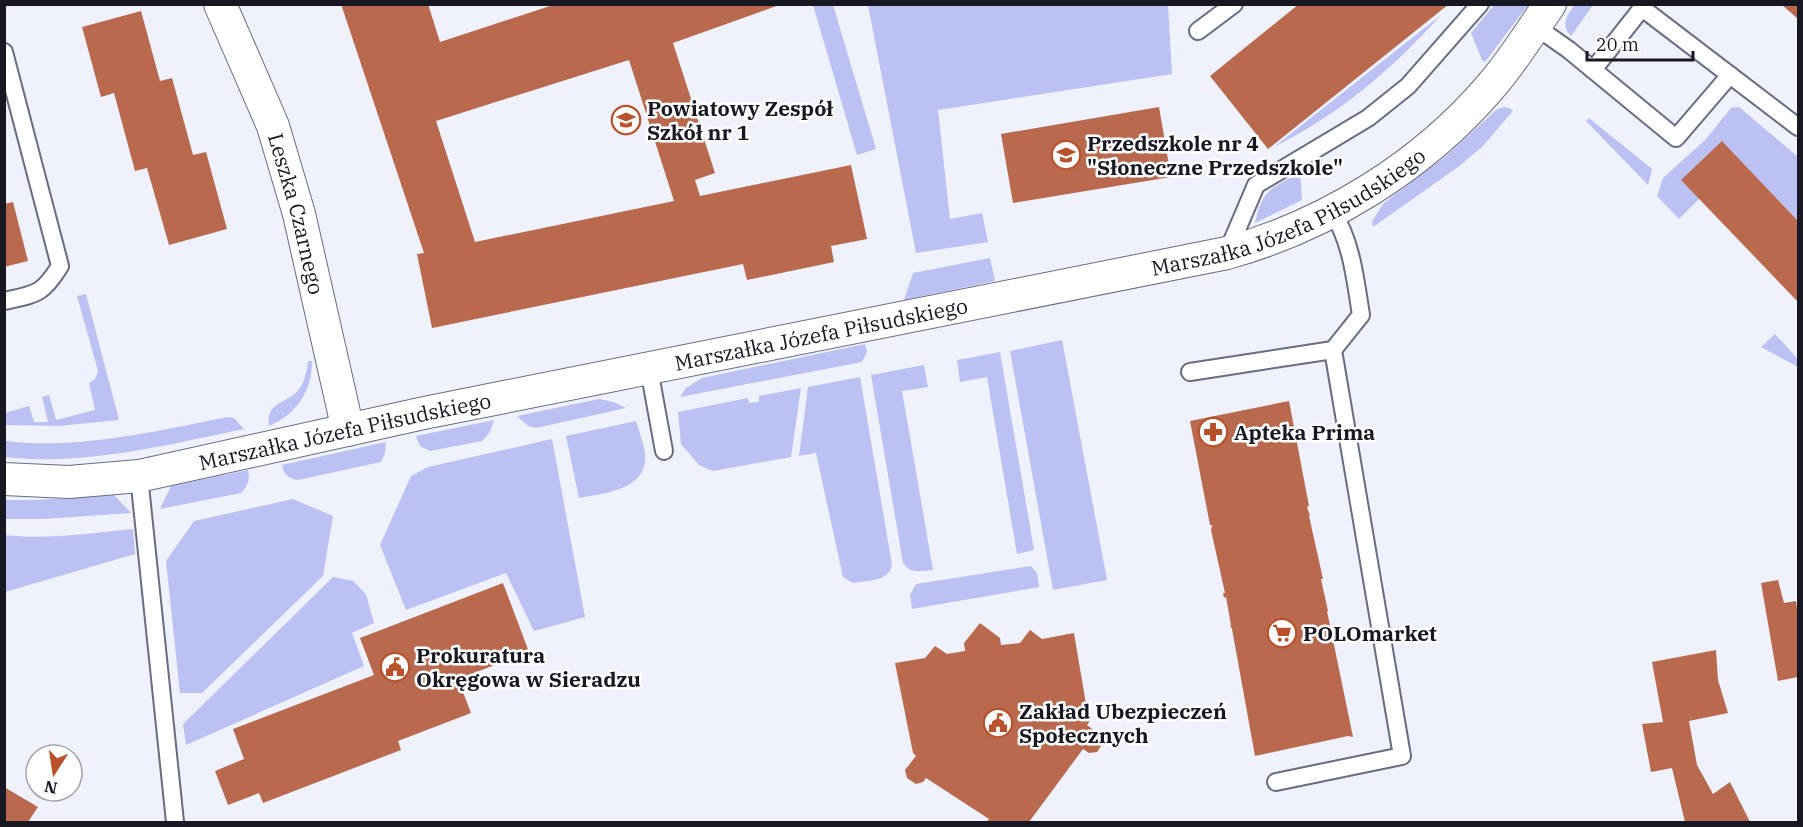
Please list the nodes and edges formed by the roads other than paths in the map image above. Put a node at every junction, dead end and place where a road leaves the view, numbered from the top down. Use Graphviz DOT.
graph roads {
  1 [pos="220,4"];
  2 [pos="1233,4"];
  3 [pos="1480,4"];
  4 [pos="1542,15"];
  5 [pos="1198,31"];
  6 [pos="4,52"];
  7 [pos="1593,70"];
  8 [pos="1730,75"];
  9 [pos="1798,127"];
  10 [pos="1332,211"];
  11 [pos="1227,253"];
  12 [pos="4,301"];
  13 [pos="1333,350"];
  14 [pos="649,369"];
  15 [pos="1190,372"];
  16 [pos="348,429"];
  17 [pos="664,451"];
  18 [pos="139,476"];
  19 [pos="4,479"];
  20 [pos="1276,782"];
  21 [pos="175,822"];
  1 -- 16 [label="street, Leszka Czarnego"];
  2 -- 5 [label="lane"];
  3 -- 11 [label="lane"];
  4 -- 7 [label="lane"];
  4 -- 10 [label="street, Marszałka Józefa Piłsudskiego"];
  6 -- 12 [label="lane"];
  7 -- 8 [label="lane"];
  7 -- 8 [label="lane"];
  8 -- 9 [label="lane"];
  10 -- 11 [label="street, Marszałka Józefa Piłsudskiego"];
  10 -- 13 [label="lane"];
  11 -- 14 [label="street, Marszałka Józefa Piłsudskiego"];
  13 -- 15 [label="lane"];
  13 -- 20 [label="lane"];
  14 -- 16 [label="street, Marszałka Józefa Piłsudskiego"];
  14 -- 17 [label="lane"];
  16 -- 18 [label="street, Marszałka Józefa Piłsudskiego"];
  18 -- 19 [label="street, Marszałka Józefa Piłsudskiego"];
  18 -- 21 [label="lane"];
}
